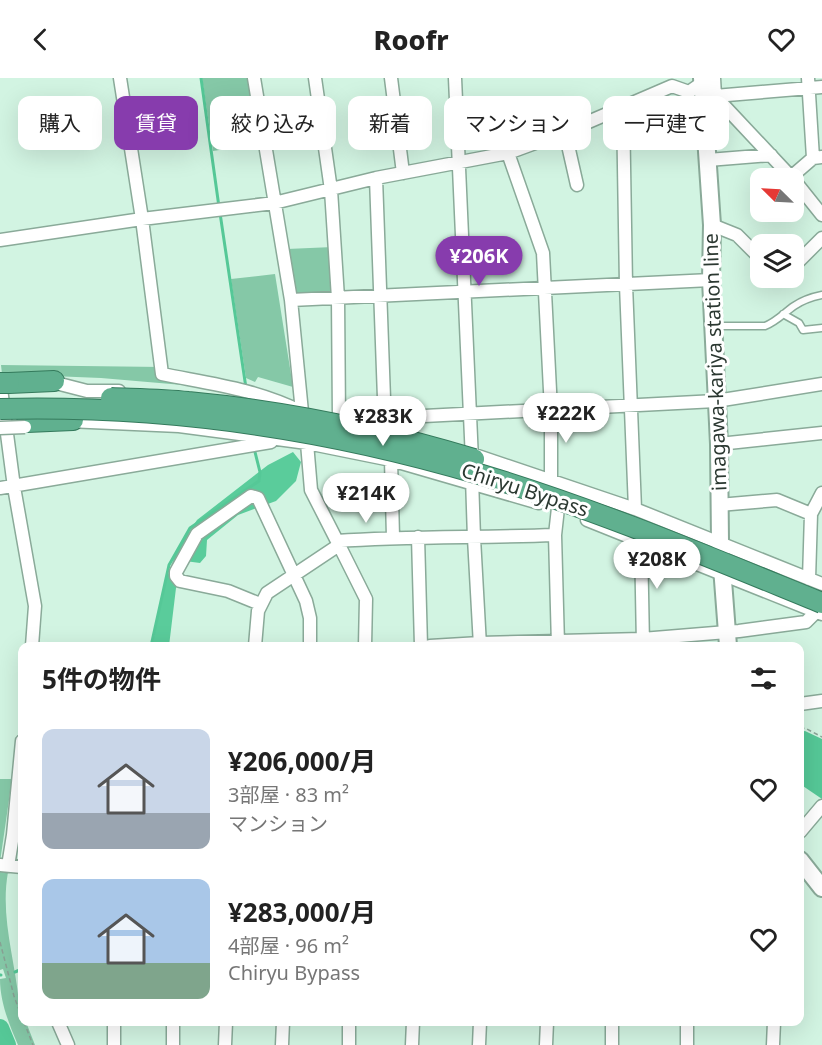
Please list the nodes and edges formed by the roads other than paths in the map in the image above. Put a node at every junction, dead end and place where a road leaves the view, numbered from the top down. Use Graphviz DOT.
graph roads {
  1 [pos="120,78"];
  2 [pos="254,78"];
  3 [pos="315,78"];
  4 [pos="391,78"];
  5 [pos="455,78"];
  6 [pos="671,82"];
  7 [pos="813,84"];
  8 [pos="702,89"];
  9 [pos="645,96"];
  10 [pos="516,150"];
  11 [pos="569,150"];
  12 [pos="624,150"];
  13 [pos="508,153"];
  14 [pos="771,155"];
  15 [pos="818,157"];
  16 [pos="708,160"];
  17 [pos="459,163"];
  18 [pos="783,168"];
  19 [pos="804,168"];
  20 [pos="403,173"];
  21 [pos="376,178"];
  22 [pos="577,185"];
  23 [pos="331,190"];
  24 [pos="804,193"];
  25 [pos="274,203"];
  26 [pos="822,215"];
  27 [pos="142,219"];
  28 [pos="712,225"];
  29 [pos="822,238"];
  30 [pos="0,240"];
  31 [pos="750,248"];
  32 [pos="804,256"];
  33 [pos="711,280"];
  34 [pos="626,285"];
  35 [pos="546,288"];
  36 [pos="464,292"];
  37 [pos="822,295"];
  38 [pos="381,297"];
  39 [pos="338,298"];
  40 [pos="291,300"];
  41 [pos="783,314"];
  42 [pos="715,326"];
  43 [pos="822,328"];
  44 [pos="54,381"];
  45 [pos="2,384"];
  46 [pos="822,384"];
  47 [pos="716,400"];
  48 [pos="632,406"];
  49 [pos="0,409"];
  50 [pos="551,410"];
  51 [pos="302,412"];
  52 [pos="470,412"];
  53 [pos="386,418"];
  54 [pos="73,420"];
  55 [pos="339,420"];
  56 [pos="0,422"];
  57 [pos="26,424"];
  58 [pos="0,428"];
  59 [pos="385,432"];
  60 [pos="822,433"];
  61 [pos="283,440"];
  62 [pos="307,443"];
  63 [pos="719,444"];
  64 [pos="472,454"];
  65 [pos="392,460"];
  66 [pos="550,479"];
  67 [pos="472,483"];
  68 [pos="14,487"];
  69 [pos="0,488"];
  70 [pos="822,493"];
  71 [pos="719,505"];
  72 [pos="558,508"];
  73 [pos="635,509"];
  74 [pos="810,514"];
  75 [pos="555,535"];
  76 [pos="393,537"];
  77 [pos="418,537"];
  78 [pos="474,538"];
  79 [pos="720,541"];
  80 [pos="641,542"];
  81 [pos="338,543"];
  82 [pos="294,574"];
  83 [pos="724,574"];
  84 [pos="816,584"];
  85 [pos="822,584"];
  86 [pos="260,604"];
  87 [pos="820,610"];
  88 [pos="728,639"];
  89 [pos="32,642"];
  90 [pos="255,642"];
  91 [pos="310,642"];
  92 [pos="365,642"];
  93 [pos="421,642"];
  94 [pos="480,642"];
  95 [pos="558,642"];
  96 [pos="643,642"];
  97 [pos="664,642"];
  98 [pos="822,700"];
  99 [pos="804,704"];
  100 [pos="18,788"];
  101 [pos="821,809"];
  102 [pos="804,828"];
  103 [pos="4,865"];
  104 [pos="804,865"];
  105 [pos="822,888"];
  106 [pos="60,1026"];
  107 [pos="114,1026"];
  108 [pos="173,1026"];
  109 [pos="226,1026"];
  110 [pos="283,1026"];
  111 [pos="350,1026"];
  112 [pos="413,1026"];
  113 [pos="480,1026"];
  114 [pos="547,1026"];
  115 [pos="612,1026"];
  116 [pos="687,1026"];
  117 [pos="774,1026"];
  118 [pos="68,1045"];
  119 [pos="114,1045"];
  120 [pos="173,1045"];
  121 [pos="225,1045"];
  122 [pos="282,1045"];
  123 [pos="349,1045"];
  124 [pos="412,1045"];
  125 [pos="479,1045"];
  126 [pos="546,1045"];
  127 [pos="612,1045"];
  128 [pos="687,1045"];
  129 [pos="773,1045"];
  1 -- 27 [label="street"];
  2 -- 25 [label="street"];
  3 -- 23 [label="street"];
  4 -- 20 [label="street"];
  5 -- 17 [label="street"];
  6 -- 8 [label="street"];
  6 -- 9 [label="street"];
  7 -- 8 [label="street"];
  7 -- 15 [label="street"];
  8 -- 14 [label="street"];
  8 -- 16 [label="main road, imagawa-kariya station line"];
  10 -- 13 [label="street"];
  11 -- 22 [label="street"];
  12 -- 34 [label="street"];
  13 -- 17 [label="street"];
  13 -- 35 [label="street"];
  14 -- 16 [label="street"];
  14 -- 18 [label="street"];
  15 -- 19 [label="street"];
  16 -- 28 [label="main road, imagawa-kariya station line"];
  17 -- 20 [label="street"];
  17 -- 36 [label="street"];
  20 -- 21 [label="street"];
  21 -- 23 [label="street"];
  21 -- 38 [label="street"];
  23 -- 25 [label="street"];
  23 -- 39 [label="street"];
  24 -- 26 [label="street"];
  25 -- 27 [label="street"];
  25 -- 40 [label="street"];
  27 -- 30 [label="street"];
  27 -- 51 [label="street"];
  28 -- 31 [label="street"];
  28 -- 33 [label="main road, imagawa-kariya station line"];
  29 -- 32 [label="street"];
  33 -- 34 [label="street"];
  33 -- 42 [label="main road, imagawa-kariya station line"];
  34 -- 35 [label="street"];
  34 -- 48 [label="street"];
  35 -- 36 [label="street"];
  35 -- 50 [label="street"];
  36 -- 38 [label="street"];
  36 -- 52 [label="street"];
  37 -- 41 [label="lane"];
  38 -- 39 [label="street"];
  38 -- 53 [label="street"];
  39 -- 40 [label="street"];
  39 -- 55 [label="street"];
  40 -- 51 [label="street"];
  41 -- 42 [label="lane"];
  41 -- 43 [label="lane"];
  42 -- 47 [label="main road, imagawa-kariya station line"];
  44 -- 45 [label="highway"];
  44 -- 51 [label="street"];
  45 -- 68 [label="street"];
  45 -- 84 [label="highway, Chiryu Bypass, bridge"];
  46 -- 47 [label="street"];
  47 -- 48 [label="street"];
  47 -- 63 [label="main road, imagawa-kariya station line"];
  48 -- 50 [label="street"];
  48 -- 73 [label="street"];
  49 -- 87 [label="highway, Chiryu Bypass, bridge"];
  50 -- 52 [label="street"];
  50 -- 66 [label="street"];
  51 -- 55 [label="street"];
  52 -- 53 [label="street"];
  52 -- 64 [label="street"];
  53 -- 59 [label="street"];
  54 -- 57 [label="highway"];
  54 -- 61 [label="street"];
  55 -- 59 [label="street"];
  56 -- 57 [label="highway"];
  57 -- 58 [label="street, bridge"];
  59 -- 64 [label="street"];
  60 -- 63 [label="street"];
  61 -- 62 [label="street"];
  61 -- 68 [label="street"];
  62 -- 65 [label="street"];
  62 -- 81 [label="street"];
  63 -- 71 [label="main road, imagawa-kariya station line"];
  64 -- 66 [label="street"];
  64 -- 67 [label="street"];
  65 -- 67 [label="street"];
  65 -- 76 [label="street"];
  66 -- 73 [label="street"];
  67 -- 72 [label="street"];
  67 -- 78 [label="street"];
  68 -- 69 [label="street"];
  68 -- 89 [label="street"];
  70 -- 74 [label="street"];
  71 -- 74 [label="street"];
  71 -- 79 [label="main road, imagawa-kariya station line"];
  72 -- 75 [label="street"];
  72 -- 80 [label="street"];
  73 -- 79 [label="street"];
  74 -- 84 [label="street"];
  75 -- 78 [label="street"];
  75 -- 95 [label="street"];
  76 -- 77 [label="street"];
  76 -- 81 [label="street"];
  77 -- 78 [label="street"];
  77 -- 93 [label="street"];
  78 -- 94 [label="street"];
  79 -- 83 [label="main road, imagawa-kariya station line"];
  79 -- 84 [label="street"];
  80 -- 83 [label="street"];
  80 -- 96 [label="street"];
  81 -- 82 [label="street"];
  81 -- 92 [label="street"];
  82 -- 86 [label="street"];
  82 -- 86 [label="street"];
  82 -- 91 [label="street"];
  83 -- 87 [label="street"];
  83 -- 88 [label="main road, imagawa-kariya station line"];
  84 -- 85 [label="street"];
  86 -- 90 [label="street"];
  87 -- 88 [label="street"];
  88 -- 97 [label="street"];
  98 -- 99 [label="street"];
  100 -- 103 [label="street"];
  101 -- 102 [label="street"];
  104 -- 105 [label="main road"];
  106 -- 118 [label="street"];
  107 -- 119 [label="street"];
  108 -- 120 [label="street"];
  109 -- 121 [label="street"];
  110 -- 122 [label="street"];
  111 -- 123 [label="street"];
  112 -- 124 [label="street"];
  113 -- 125 [label="street"];
  114 -- 126 [label="street"];
  115 -- 127 [label="street"];
  116 -- 128 [label="street"];
  117 -- 129 [label="street"];
}
